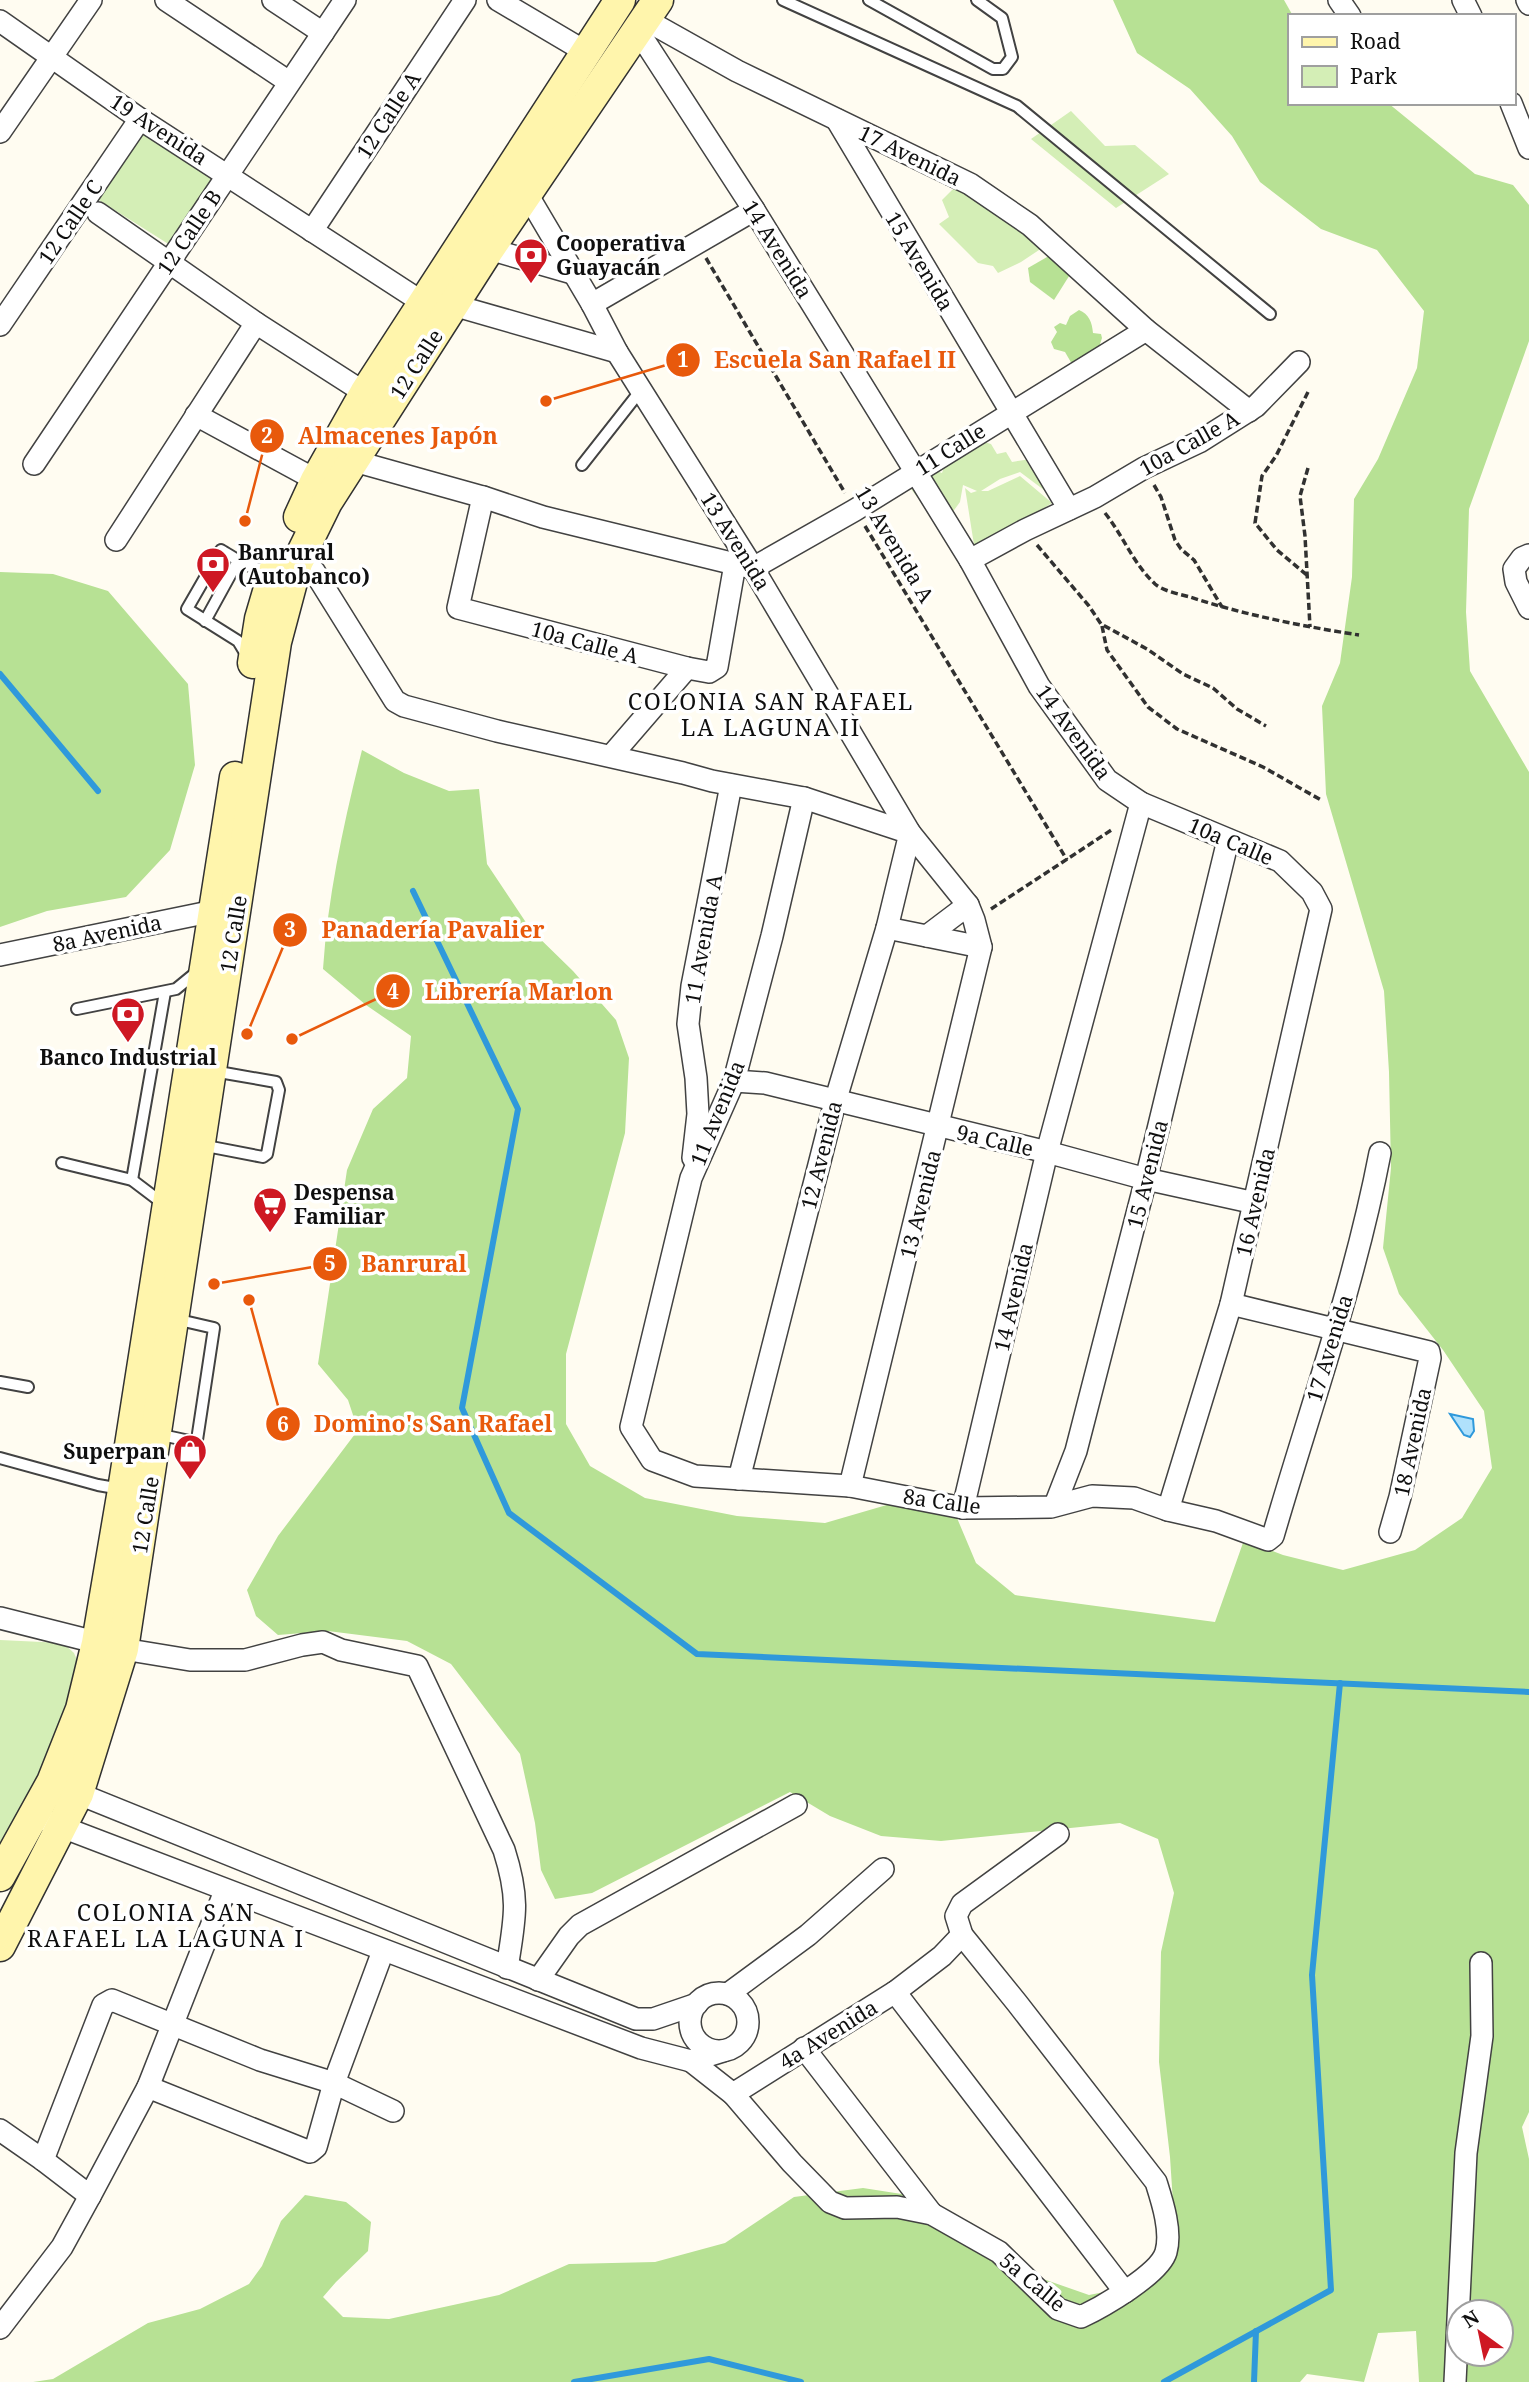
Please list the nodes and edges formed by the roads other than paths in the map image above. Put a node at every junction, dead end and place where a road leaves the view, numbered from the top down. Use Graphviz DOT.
graph roads {
  1 [pos="91,0"];
  2 [pos="166,0"];
  3 [pos="273,0"];
  4 [pos="345,0"];
  5 [pos="465,0"];
  6 [pos="498,0"];
  7 [pos="620,0"];
  8 [pos="783,0"];
  9 [pos="869,0"];
  10 [pos="977,0"];
  11 [pos="885,3"];
  12 [pos="647,17"];
  13 [pos="0,21"];
  14 [pos="323,33"];
  15 [pos="586,52"];
  16 [pos="51,56"];
  17 [pos="289,82"];
  18 [pos="1510,105"];
  19 [pos="140,119"];
  20 [pos="837,120"];
  21 [pos="0,132"];
  22 [pos="1529,148"];
  23 [pos="228,175"];
  24 [pos="515,187"];
  25 [pos="754,210"];
  26 [pos="98,213"];
  27 [pos="312,231"];
  28 [pos="489,249"];
  29 [pos="169,262"];
  30 [pos="572,273"];
  31 [pos="439,304"];
  32 [pos="592,304"];
  33 [pos="1270,314"];
  34 [pos="256,323"];
  35 [pos="0,325"];
  36 [pos="1146,330"];
  37 [pos="617,352"];
  38 [pos="1299,362"];
  39 [pos="641,390"];
  40 [pos="365,393"];
  41 [pos="1249,411"];
  42 [pos="1010,412"];
  43 [pos="196,415"];
  44 [pos="354,461"];
  45 [pos="34,464"];
  46 [pos="582,465"];
  47 [pos="915,471"];
  48 [pos="316,480"];
  49 [pos="483,497"];
  50 [pos="1069,509"];
  51 [pos="116,540"];
  52 [pos="1525,556"];
  53 [pos="239,559"];
  54 [pos="970,560"];
  55 [pos="287,563"];
  56 [pos="744,566"];
  57 [pos="1529,608"];
  58 [pos="205,621"];
  59 [pos="687,668"];
  60 [pos="252,672"];
  61 [pos="611,756"];
  62 [pos="731,785"];
  63 [pos="804,798"];
  64 [pos="1141,803"];
  65 [pos="910,833"];
  66 [pos="1228,840"];
  67 [pos="1312,892"];
  68 [pos="215,911"];
  69 [pos="971,913"];
  70 [pos="887,928"];
  71 [pos="927,936"];
  72 [pos="981,947"];
  73 [pos="0,955"];
  74 [pos="206,965"];
  75 [pos="165,992"];
  76 [pos="77,1009"];
  77 [pos="212,1071"];
  78 [pos="734,1081"];
  79 [pos="835,1102"];
  80 [pos="939,1127"];
  81 [pos="201,1145"];
  82 [pos="1047,1152"];
  83 [pos="1380,1153"];
  84 [pos="62,1163"];
  85 [pos="691,1178"];
  86 [pos="1146,1179"];
  87 [pos="132,1180"];
  88 [pos="1255,1203"];
  89 [pos="168,1207"];
  90 [pos="1231,1304"];
  91 [pos="175,1319"];
  92 [pos="1335,1330"];
  93 [pos="0,1382"];
  94 [pos="28,1387"];
  95 [pos="631,1427"];
  96 [pos="158,1434"];
  97 [pos="0,1458"];
  98 [pos="739,1479"];
  99 [pos="850,1486"];
  100 [pos="123,1490"];
  101 [pos="1055,1505"];
  102 [pos="963,1508"];
  103 [pos="1168,1510"];
  104 [pos="1390,1532"];
  105 [pos="1268,1540"];
  106 [pos="0,1618"];
  107 [pos="110,1646"];
  108 [pos="65,1788"];
  109 [pos="796,1805"];
  110 [pos="48,1821"];
  111 [pos="1058,1834"];
  112 [pos="883,1869"];
  113 [pos="0,1876"];
  114 [pos="225,1891"];
  115 [pos="962,1935"];
  116 [pos="0,1945"];
  117 [pos="383,1951"];
  118 [pos="1481,1963"];
  119 [pos="507,1968"];
  120 [pos="538,1980"];
  121 [pos="895,1992"];
  122 [pos="728,1994"];
  123 [pos="697,2004"];
  124 [pos="174,2024"];
  125 [pos="804,2049"];
  126 [pos="723,2051"];
  127 [pos="691,2061"];
  128 [pos="334,2083"];
  129 [pos="148,2087"];
  130 [pos="733,2094"];
  131 [pos="393,2111"];
  132 [pos="0,2130"];
  133 [pos="43,2160"];
  134 [pos="90,2196"];
  135 [pos="932,2214"];
  136 [pos="1125,2292"];
  137 [pos="0,2328"];
  138 [pos="1455,2382"];
  1 -- 16 [label="street"];
  2 -- 17 [label="street"];
  3 -- 14 [label="street"];
  4 -- 14 [label="street, 12 Calle B"];
  5 -- 27 [label="street, 12 Calle A"];
  6 -- 15 [label="street"];
  7 -- 15 [label="main road, 12 Calle"];
  8 -- 33 [label="lane"];
  9 -- 11 [label="lane"];
  10 -- 11 [label="lane"];
  12 -- 20 [label="street, 17 Avenida"];
  12 -- 24 [label="main road, 12 Calle"];
  12 -- 25 [label="street, 14 Avenida"];
  13 -- 16 [label="street, 19 Avenida"];
  14 -- 17 [label="street, 12 Calle B"];
  15 -- 24 [label="main road, 12 Calle"];
  16 -- 19 [label="street, 19 Avenida"];
  16 -- 21 [label="street"];
  17 -- 23 [label="street, 12 Calle B"];
  18 -- 22 [label="street"];
  19 -- 23 [label="street, 19 Avenida"];
  19 -- 35 [label="street, 12 Calle C"];
  20 -- 36 [label="street, 17 Avenida"];
  20 -- 42 [label="street, 15 Avenida"];
  23 -- 27 [label="street, 19 Avenida"];
  23 -- 29 [label="street, 12 Calle B"];
  24 -- 28 [label="main road, 12 Calle"];
  24 -- 30 [label="street, 13 Avenida"];
  24 -- 31 [label="main road, 12 Calle"];
  25 -- 32 [label="street"];
  25 -- 47 [label="street, 14 Avenida"];
  26 -- 29 [label="street"];
  27 -- 31 [label="street, 19 Avenida"];
  28 -- 30 [label="street"];
  28 -- 31 [label="main road, 12 Calle"];
  29 -- 34 [label="street"];
  29 -- 45 [label="street, 12 Calle B"];
  30 -- 32 [label="street, 13 Avenida"];
  31 -- 37 [label="street, 19 Avenida"];
  31 -- 40 [label="main road, 12 Calle"];
  31 -- 44 [label="main road, 12 Calle"];
  32 -- 37 [label="street, 13 Avenida"];
  34 -- 40 [label="street"];
  34 -- 43 [label="street"];
  36 -- 41 [label="street, 17 Avenida"];
  36 -- 42 [label="street, 11 Calle"];
  37 -- 39 [label="street, 13 Avenida"];
  38 -- 41 [label="street, 10a Calle A"];
  39 -- 46 [label="lane"];
  39 -- 56 [label="street, 13 Avenida"];
  40 -- 48 [label="main road, 12 Calle"];
  41 -- 50 [label="street, 10a Calle A"];
  42 -- 47 [label="street, 11 Calle"];
  42 -- 50 [label="street, 15 Avenida"];
  43 -- 48 [label="street"];
  43 -- 51 [label="street"];
  44 -- 49 [label="street"];
  44 -- 55 [label="main road, 12 Calle"];
  47 -- 54 [label="street, 14 Avenida"];
  47 -- 56 [label="street, 11 Calle"];
  48 -- 55 [label="main road, 12 Calle"];
  49 -- 56 [label="street"];
  49 -- 59 [label="street, 10a Calle A"];
  50 -- 54 [label="street, 10a Calle A"];
  52 -- 57 [label="street"];
  53 -- 55 [label="lane"];
  53 -- 58 [label="lane"];
  53 -- 58 [label="lane"];
  54 -- 64 [label="street, 14 Avenida"];
  55 -- 60 [label="main road, 12 Calle"];
  55 -- 61 [label="street"];
  55 -- 77 [label="main road, 12 Calle"];
  56 -- 59 [label="street, 10a Calle A"];
  56 -- 65 [label="street, 13 Avenida"];
  58 -- 60 [label="lane"];
  59 -- 61 [label="street"];
  60 -- 68 [label="main road, 12 Calle"];
  61 -- 62 [label="street"];
  62 -- 63 [label="street"];
  62 -- 85 [label="street, 11 Avenida A"];
  63 -- 65 [label="street"];
  63 -- 78 [label="street, 11 Avenida"];
  64 -- 66 [label="street, 10a Calle"];
  64 -- 82 [label="street, 14 Avenida"];
  65 -- 69 [label="street, 13 Avenida"];
  65 -- 70 [label="street, 12 Avenida"];
  66 -- 67 [label="street, 10a Calle"];
  66 -- 86 [label="street, 15 Avenida"];
  67 -- 88 [label="street, 16 Avenida"];
  68 -- 73 [label="street, 8a Avenida"];
  68 -- 74 [label="main road, 12 Calle"];
  69 -- 71 [label="street"];
  69 -- 72 [label="street, 13 Avenida"];
  70 -- 71 [label="street"];
  70 -- 79 [label="street, 12 Avenida"];
  71 -- 72 [label="street"];
  72 -- 80 [label="street, 13 Avenida"];
  74 -- 75 [label="lane"];
  74 -- 89 [label="main road, 12 Calle"];
  75 -- 76 [label="lane"];
  75 -- 87 [label="lane"];
  77 -- 81 [label="main road, 12 Calle"];
  77 -- 81 [label="lane"];
  78 -- 79 [label="street, 9a Calle"];
  78 -- 85 [label="street, 11 Avenida"];
  79 -- 80 [label="street, 9a Calle"];
  79 -- 98 [label="street, 12 Avenida"];
  80 -- 82 [label="street, 9a Calle"];
  80 -- 99 [label="street, 13 Avenida"];
  81 -- 91 [label="main road, 12 Calle"];
  82 -- 86 [label="street, 9a Calle"];
  82 -- 102 [label="street, 14 Avenida"];
  83 -- 92 [label="street, 17 Avenida"];
  84 -- 87 [label="lane"];
  85 -- 95 [label="street, 11 Avenida"];
  86 -- 88 [label="street, 9a Calle"];
  86 -- 101 [label="street, 15 Avenida"];
  87 -- 89 [label="lane"];
  88 -- 90 [label="street, 16 Avenida"];
  89 -- 100 [label="main road, 12 Calle"];
  90 -- 92 [label="street"];
  90 -- 103 [label="street, 16 Avenida"];
  91 -- 96 [label="main road, 12 Calle"];
  91 -- 96 [label="lane"];
  92 -- 104 [label="street, 18 Avenida"];
  92 -- 105 [label="street, 17 Avenida"];
  93 -- 94 [label="lane"];
  95 -- 98 [label="street, 8a Calle"];
  96 -- 107 [label="main road, 12 Calle"];
  97 -- 100 [label="lane"];
  98 -- 99 [label="street, 8a Calle"];
  99 -- 102 [label="street, 8a Calle"];
  100 -- 107 [label="main road, 12 Calle"];
  101 -- 102 [label="street, 8a Calle"];
  101 -- 103 [label="street, 8a Calle"];
  103 -- 105 [label="street, 8a Calle"];
  106 -- 107 [label="street"];
  107 -- 108 [label="main road, 12 Calle"];
  107 -- 119 [label="street"];
  108 -- 110 [label="main road, 12 Calle"];
  108 -- 119 [label="street"];
  109 -- 120 [label="street"];
  110 -- 113 [label="main road, 12 Calle"];
  110 -- 114 [label="street"];
  110 -- 116 [label="main road, 12 Calle"];
  111 -- 115 [label="street"];
  112 -- 122 [label="street"];
  114 -- 117 [label="street"];
  114 -- 124 [label="street"];
  115 -- 121 [label="street, 4a Avenida"];
  115 -- 136 [label="street, 5a Calle"];
  117 -- 127 [label="street"];
  117 -- 128 [label="street"];
  118 -- 138 [label="street"];
  119 -- 120 [label="street"];
  120 -- 123 [label="street"];
  121 -- 125 [label="street, 4a Avenida"];
  121 -- 136 [label="street"];
  122 -- 123 [label="street"];
  122 -- 126 [label="street"];
  123 -- 126 [label="street"];
  124 -- 128 [label="street"];
  124 -- 129 [label="street"];
  124 -- 133 [label="street"];
  125 -- 130 [label="street, 4a Avenida"];
  125 -- 135 [label="street, 5a Calle"];
  126 -- 127 [label="street"];
  127 -- 130 [label="street"];
  128 -- 129 [label="street"];
  128 -- 131 [label="street"];
  129 -- 134 [label="street"];
  130 -- 135 [label="street, 5a Calle"];
  132 -- 133 [label="street"];
  133 -- 134 [label="street"];
  134 -- 137 [label="street"];
  135 -- 136 [label="street, 5a Calle"];
}
